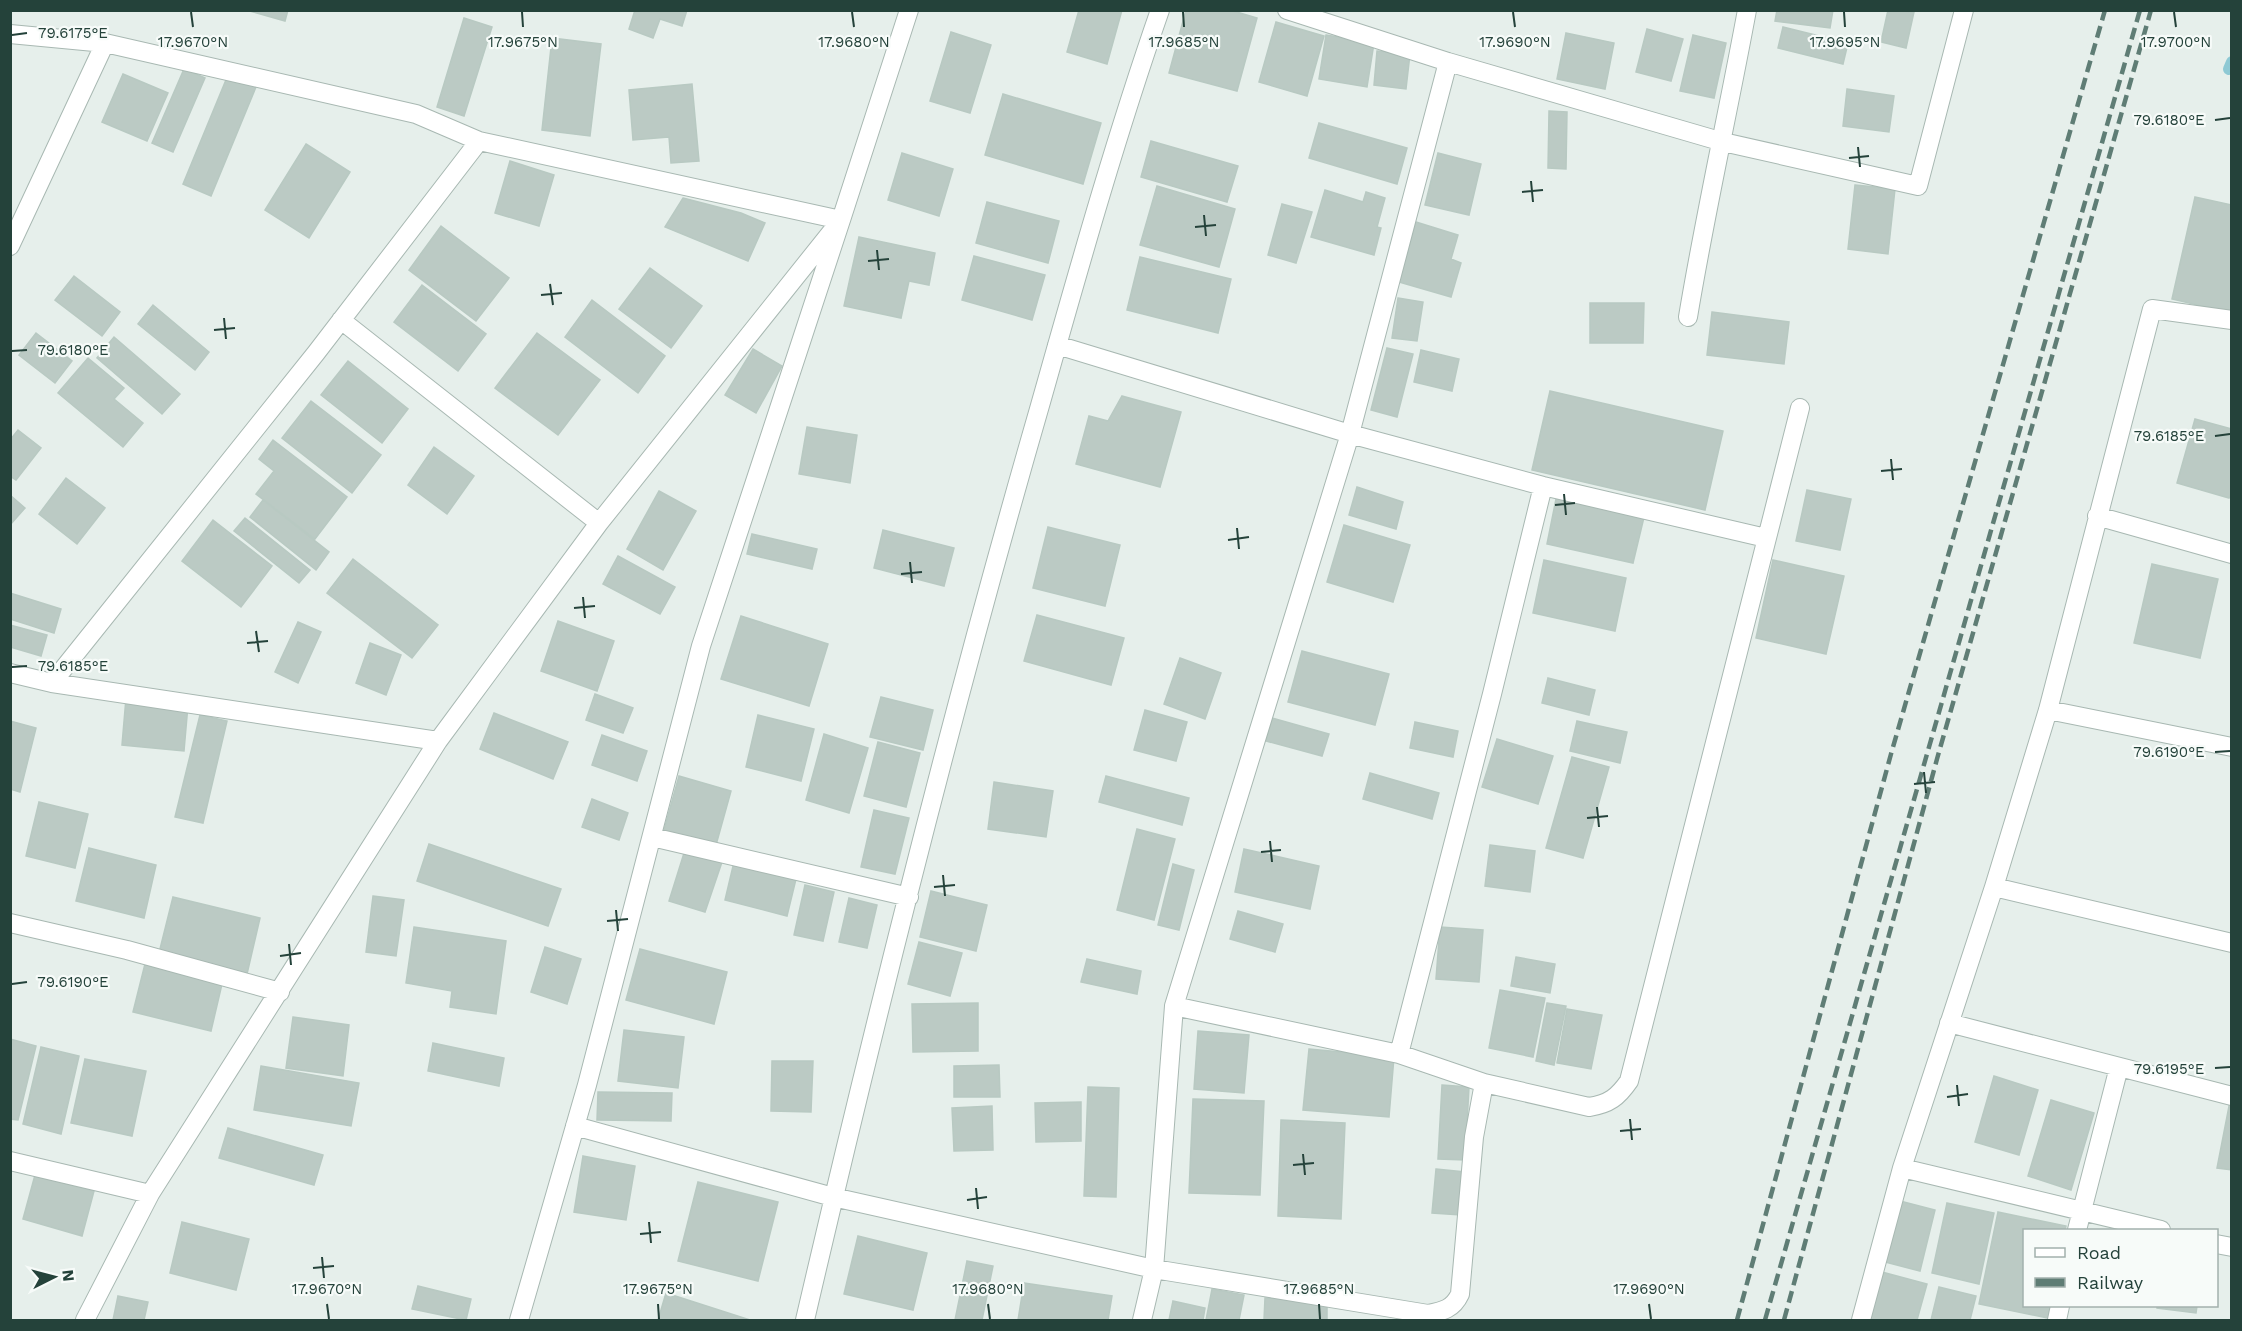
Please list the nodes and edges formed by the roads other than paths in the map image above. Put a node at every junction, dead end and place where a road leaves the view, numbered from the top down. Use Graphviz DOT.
graph roads {
  1 [pos="909,10"];
  2 [pos="1160,10"];
  3 [pos="1287,10"];
  4 [pos="1747,10"];
  5 [pos="1964,10"];
  6 [pos="10,33"];
  7 [pos="105,43"];
  8 [pos="1448,62"];
  9 [pos="479,141"];
  10 [pos="1723,142"];
  11 [pos="841,220"];
  12 [pos="10,246"];
  13 [pos="1688,317"];
  14 [pos="341,320"];
  15 [pos="2232,320"];
  16 [pos="1057,345"];
  17 [pos="1800,408"];
  18 [pos="1350,434"];
  19 [pos="1543,486"];
  20 [pos="2097,516"];
  21 [pos="599,523"];
  22 [pos="1766,538"];
  23 [pos="2232,554"];
  24 [pos="10,674"];
  25 [pos="52,683"];
  26 [pos="2048,710"];
  27 [pos="438,741"];
  28 [pos="2232,747"];
  29 [pos="652,837"];
  30 [pos="1994,887"];
  31 [pos="909,897"];
  32 [pos="10,923"];
  33 [pos="2232,943"];
  34 [pos="280,992"];
  35 [pos="1174,1006"];
  36 [pos="1949,1023"];
  37 [pos="1400,1054"];
  38 [pos="2119,1067"];
  39 [pos="1484,1083"];
  40 [pos="2232,1096"];
  41 [pos="575,1126"];
  42 [pos="10,1161"];
  43 [pos="1902,1168"];
  44 [pos="150,1194"];
  45 [pos="833,1197"];
  46 [pos="2082,1212"];
  47 [pos="2077,1229"];
  48 [pos="2158,1229"];
  49 [pos="1154,1269"];
  50 [pos="85,1320"];
  51 [pos="519,1320"];
  52 [pos="805,1320"];
  53 [pos="1142,1320"];
  54 [pos="1861,1320"];
  1 -- 11 [label="street"];
  2 -- 16 [label="street"];
  3 -- 8 [label="street"];
  4 -- 10 [label="street"];
  5 -- 10 [label="street"];
  6 -- 7 [label="street"];
  7 -- 9 [label="street"];
  7 -- 12 [label="street"];
  8 -- 10 [label="street"];
  8 -- 18 [label="street"];
  9 -- 11 [label="street"];
  9 -- 14 [label="street"];
  10 -- 13 [label="street"];
  11 -- 21 [label="street"];
  11 -- 29 [label="street"];
  14 -- 21 [label="street"];
  14 -- 25 [label="street"];
  15 -- 20 [label="street"];
  16 -- 18 [label="street"];
  16 -- 31 [label="street"];
  17 -- 22 [label="street"];
  18 -- 19 [label="street"];
  18 -- 35 [label="street"];
  19 -- 22 [label="street"];
  19 -- 37 [label="street"];
  20 -- 23 [label="street"];
  20 -- 26 [label="street"];
  21 -- 27 [label="street"];
  22 -- 39 [label="street"];
  24 -- 25 [label="street"];
  25 -- 27 [label="street"];
  26 -- 28 [label="street"];
  26 -- 30 [label="street"];
  27 -- 34 [label="street"];
  29 -- 31 [label="street"];
  29 -- 41 [label="street"];
  30 -- 33 [label="street"];
  30 -- 36 [label="street"];
  31 -- 45 [label="street"];
  32 -- 34 [label="street"];
  34 -- 44 [label="street"];
  35 -- 37 [label="street"];
  35 -- 49 [label="street"];
  36 -- 38 [label="street"];
  36 -- 43 [label="street"];
  37 -- 39 [label="street"];
  38 -- 40 [label="street"];
  38 -- 46 [label="street"];
  39 -- 49 [label="street"];
  41 -- 45 [label="street"];
  41 -- 51 [label="street"];
  42 -- 44 [label="street"];
  43 -- 46 [label="street"];
  43 -- 54 [label="street"];
  44 -- 50 [label="street"];
  45 -- 49 [label="street"];
  45 -- 52 [label="street"];
  46 -- 47 [label="street"];
  46 -- 48 [label="street"];
  49 -- 53 [label="street"];
}
